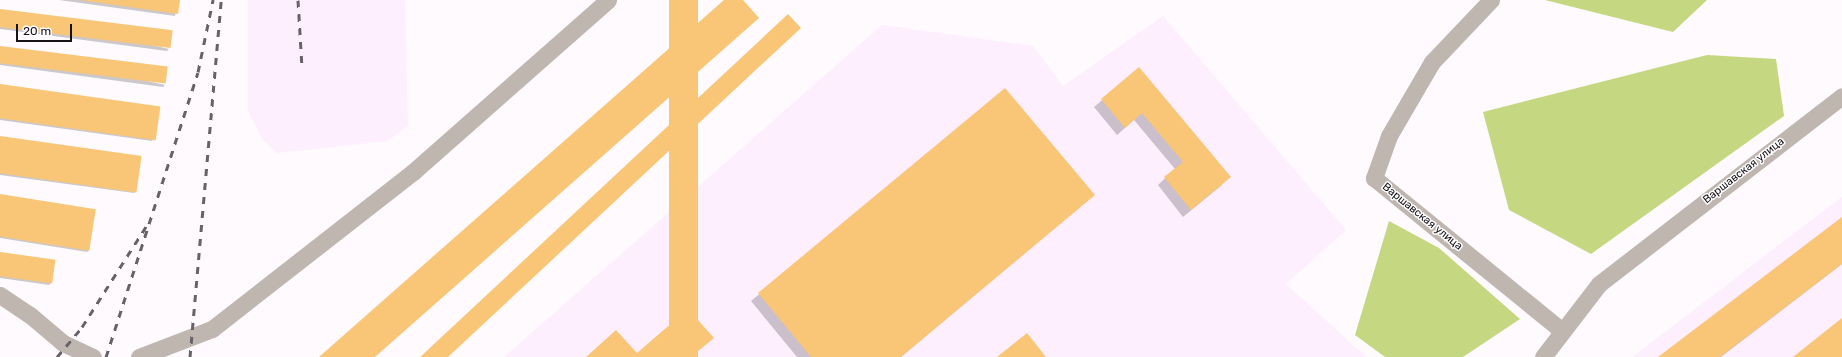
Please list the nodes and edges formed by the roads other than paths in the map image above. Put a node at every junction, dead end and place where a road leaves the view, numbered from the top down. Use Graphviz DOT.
graph roads {
  1 [pos="608,0"];
  2 [pos="1491,0"];
  3 [pos="1842,96"];
  4 [pos="0,295"];
  5 [pos="1562,331"];
  6 [pos="92,357"];
  7 [pos="139,357"];
  8 [pos="1543,357"];
  1 -- 7 [label="street"];
  2 -- 5 [label="street, Варшавская улица"];
  3 -- 5 [label="street, Варшавская улица"];
  4 -- 6 [label="street"];
  5 -- 8 [label="street, Варшавская улица"];
}
